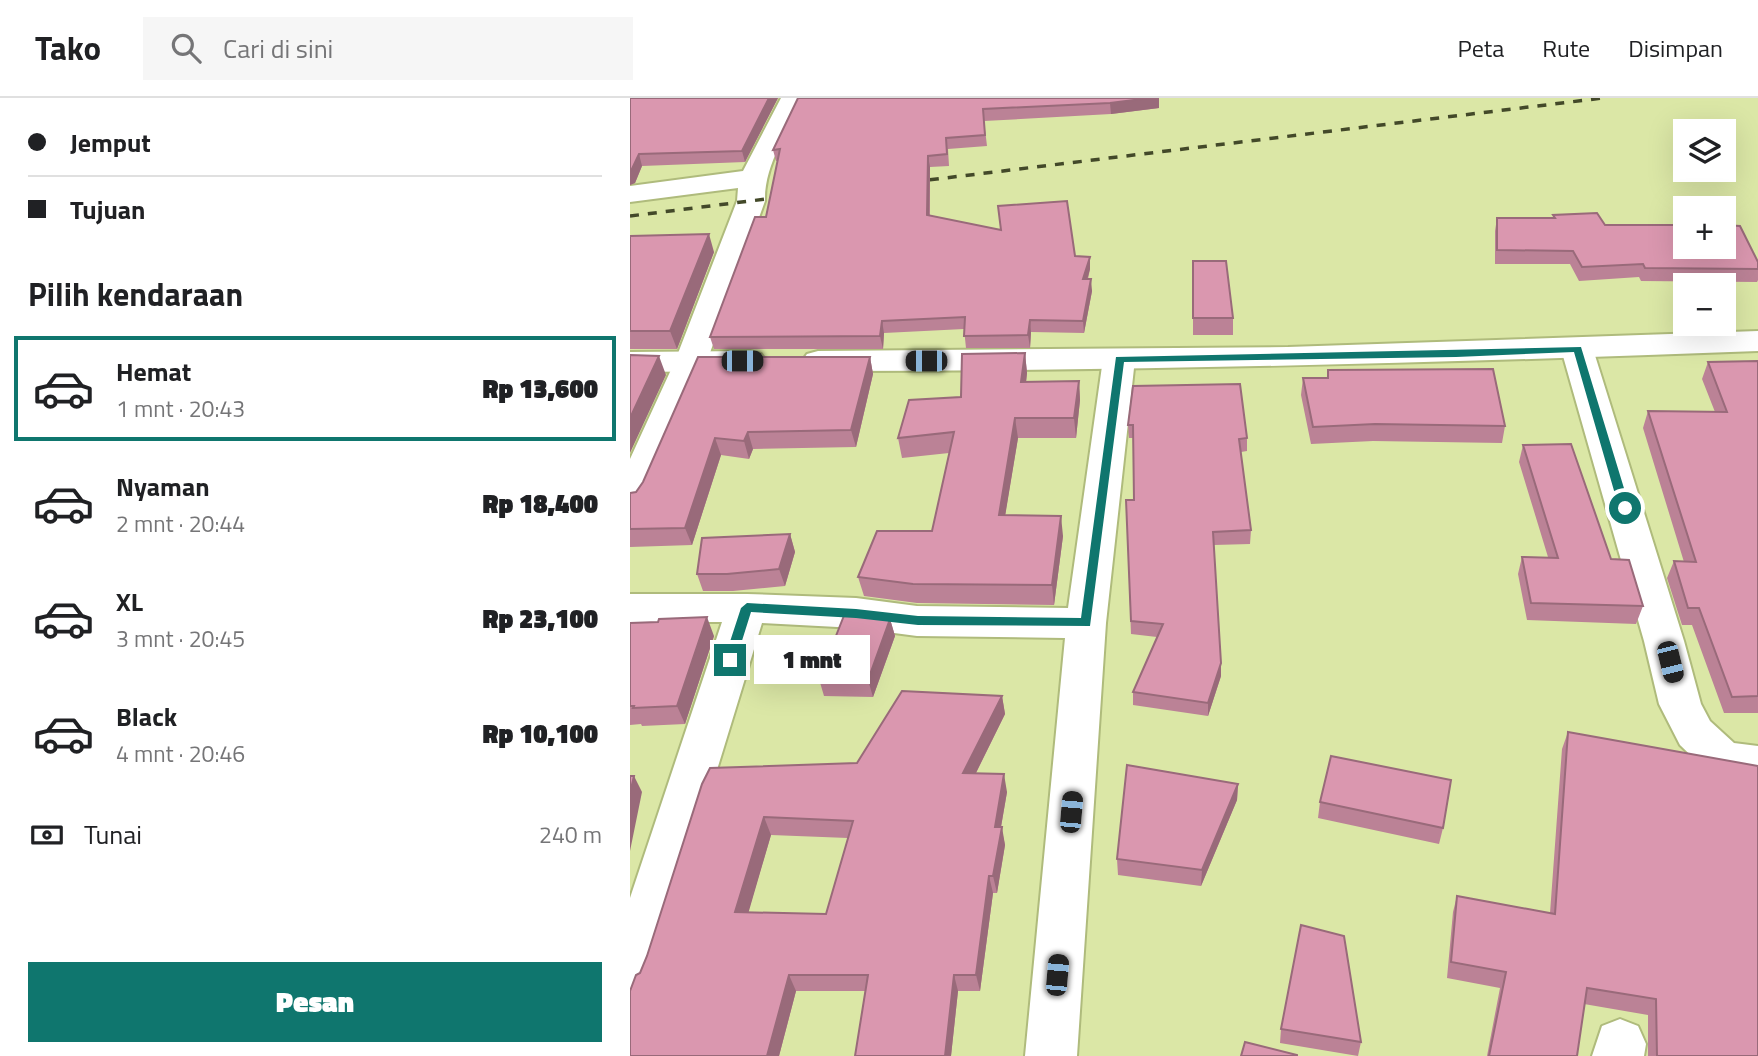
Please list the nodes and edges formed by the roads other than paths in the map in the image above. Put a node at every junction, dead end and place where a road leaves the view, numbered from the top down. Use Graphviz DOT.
graph roads {
  1 [pos="793,98"];
  2 [pos="754,178"];
  3 [pos="630,194"];
  4 [pos="1758,341"];
  5 [pos="1577,349"];
  6 [pos="1119,359"];
  7 [pos="691,361"];
  8 [pos="630,362"];
  9 [pos="630,498"];
  10 [pos="630,608"];
  11 [pos="747,608"];
  12 [pos="1086,623"];
  13 [pos="1758,764"];
  14 [pos="630,972"];
  15 [pos="1051,1056"];
  1 -- 2 [label="street"];
  2 -- 3 [label="street"];
  2 -- 7 [label="street"];
  4 -- 5 [label="street"];
  5 -- 6 [label="street"];
  5 -- 13 [label="street"];
  6 -- 7 [label="street"];
  6 -- 12 [label="street"];
  7 -- 8 [label="street"];
  7 -- 9 [label="street"];
  10 -- 11 [label="street"];
  11 -- 12 [label="street"];
  11 -- 14 [label="street"];
  12 -- 15 [label="street"];
}
